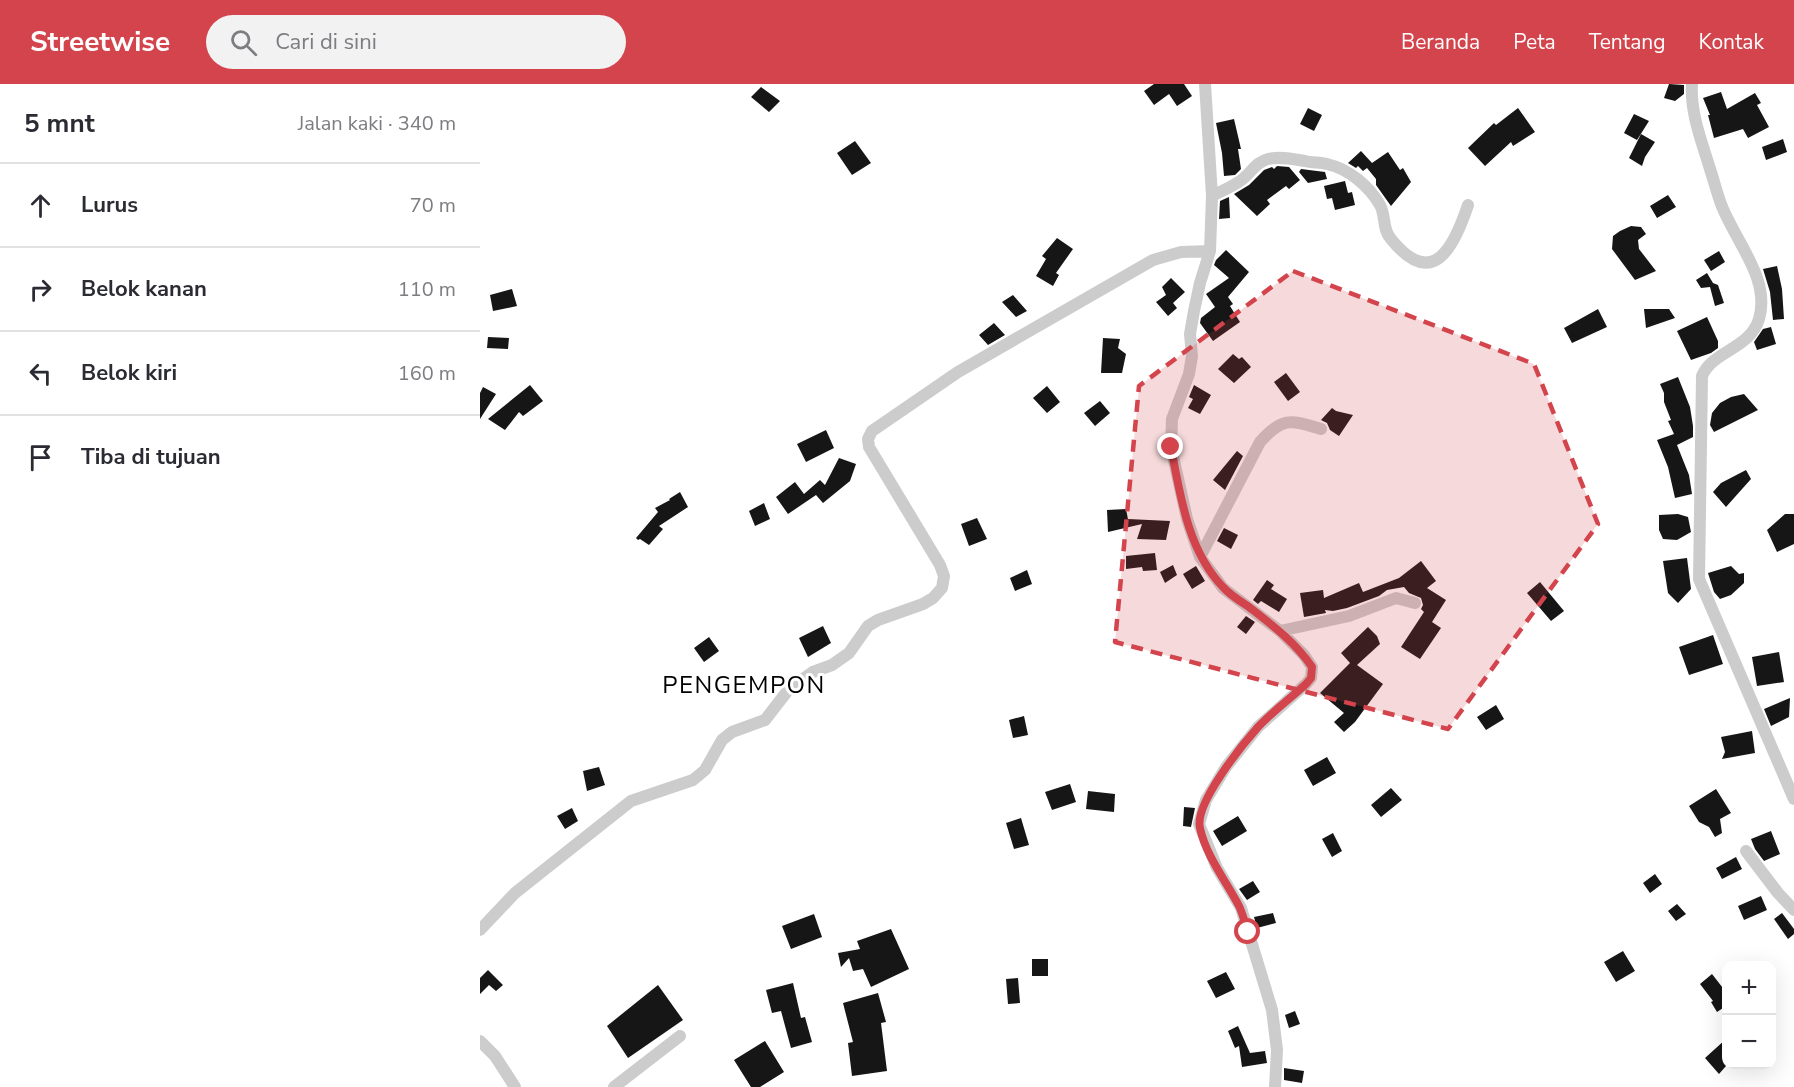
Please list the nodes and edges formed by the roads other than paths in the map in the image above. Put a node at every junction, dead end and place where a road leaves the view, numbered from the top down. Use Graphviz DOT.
graph roads {
  1 [pos="1205,84"];
  2 [pos="1692,84"];
  3 [pos="1212,196"];
  4 [pos="1468,205"];
  5 [pos="1210,251"];
  6 [pos="1321,429"];
  7 [pos="1200,557"];
  8 [pos="1415,603"];
  9 [pos="1280,631"];
  10 [pos="1794,799"];
  11 [pos="1746,851"];
  12 [pos="1794,910"];
  13 [pos="480,930"];
  14 [pos="680,1036"];
  15 [pos="480,1041"];
  16 [pos="515,1087"];
  17 [pos="614,1087"];
  18 [pos="1275,1087"];
  1 -- 3 [label="street"];
  2 -- 10 [label="street"];
  3 -- 4 [label="street"];
  3 -- 5 [label="street"];
  5 -- 7 [label="street"];
  5 -- 13 [label="street"];
  6 -- 7 [label="street"];
  7 -- 9 [label="street"];
  8 -- 9 [label="street"];
  9 -- 18 [label="street"];
  11 -- 12 [label="street"];
  14 -- 17 [label="street"];
  15 -- 16 [label="street"];
}
